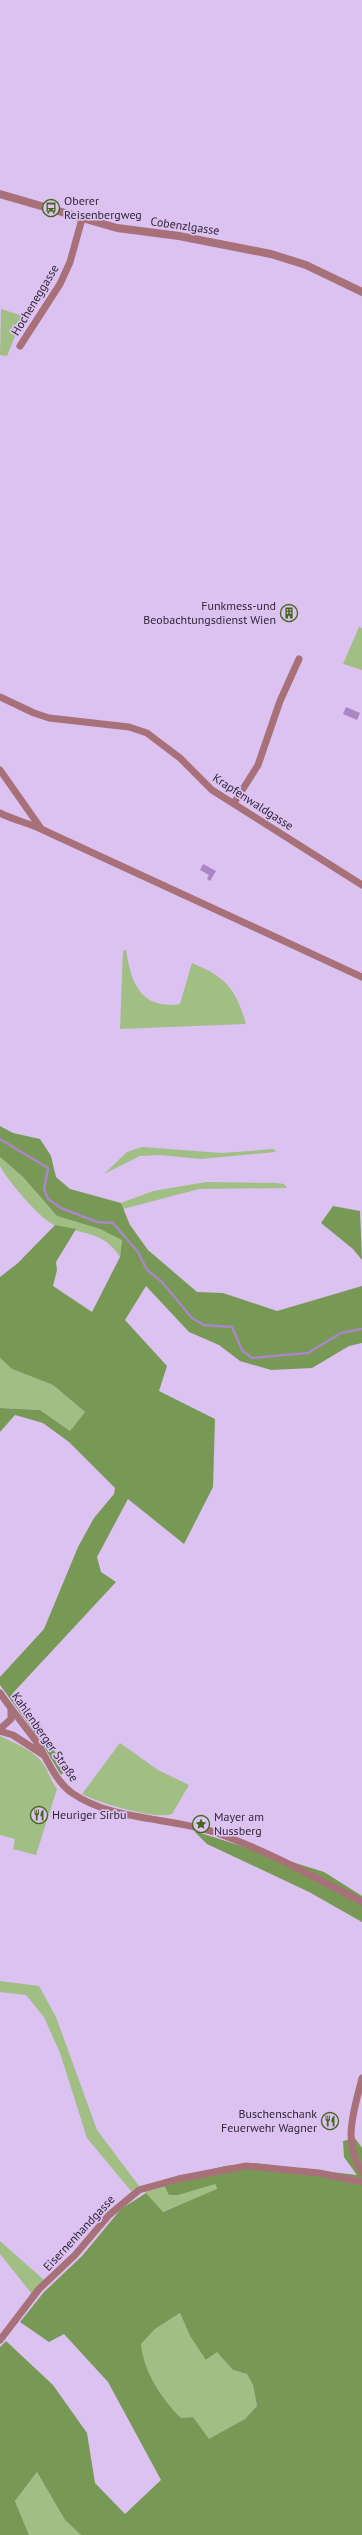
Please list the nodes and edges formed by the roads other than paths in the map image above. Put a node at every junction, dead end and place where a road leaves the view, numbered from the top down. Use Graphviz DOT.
graph roads {
  1 [pos="0,194"];
  2 [pos="82,219"];
  3 [pos="362,292"];
  4 [pos="20,346"];
  5 [pos="299,659"];
  6 [pos="0,698"];
  7 [pos="0,770"];
  8 [pos="234,803"];
  9 [pos="0,813"];
  10 [pos="41,829"];
  11 [pos="362,885"];
  12 [pos="362,977"];
  13 [pos="0,1693"];
  14 [pos="11,1708"];
  15 [pos="0,1730"];
  16 [pos="44,1755"];
  17 [pos="362,1902"];
  18 [pos="362,2078"];
  19 [pos="362,2172"];
  20 [pos="362,2182"];
  21 [pos="0,2340"];
  1 -- 2 [label="street, Cobenzlgasse"];
  2 -- 3 [label="street, Cobenzlgasse"];
  2 -- 4 [label="street, Hocheneggasse"];
  5 -- 8 [label="street"];
  6 -- 8 [label="street, Krapfenwaldgasse"];
  7 -- 10 [label="street"];
  8 -- 11 [label="street, Krapfenwaldgasse"];
  9 -- 10 [label="street"];
  10 -- 12 [label="street"];
  13 -- 14 [label="street, Kahlenberger Straße"];
  14 -- 15 [label="street"];
  14 -- 16 [label="street, Kahlenberger Straße"];
  15 -- 16 [label="street"];
  16 -- 17 [label="street, Kahlenberger Straße"];
  18 -- 19 [label="street"];
  20 -- 21 [label="street, Eisernenhandgasse"];
}
